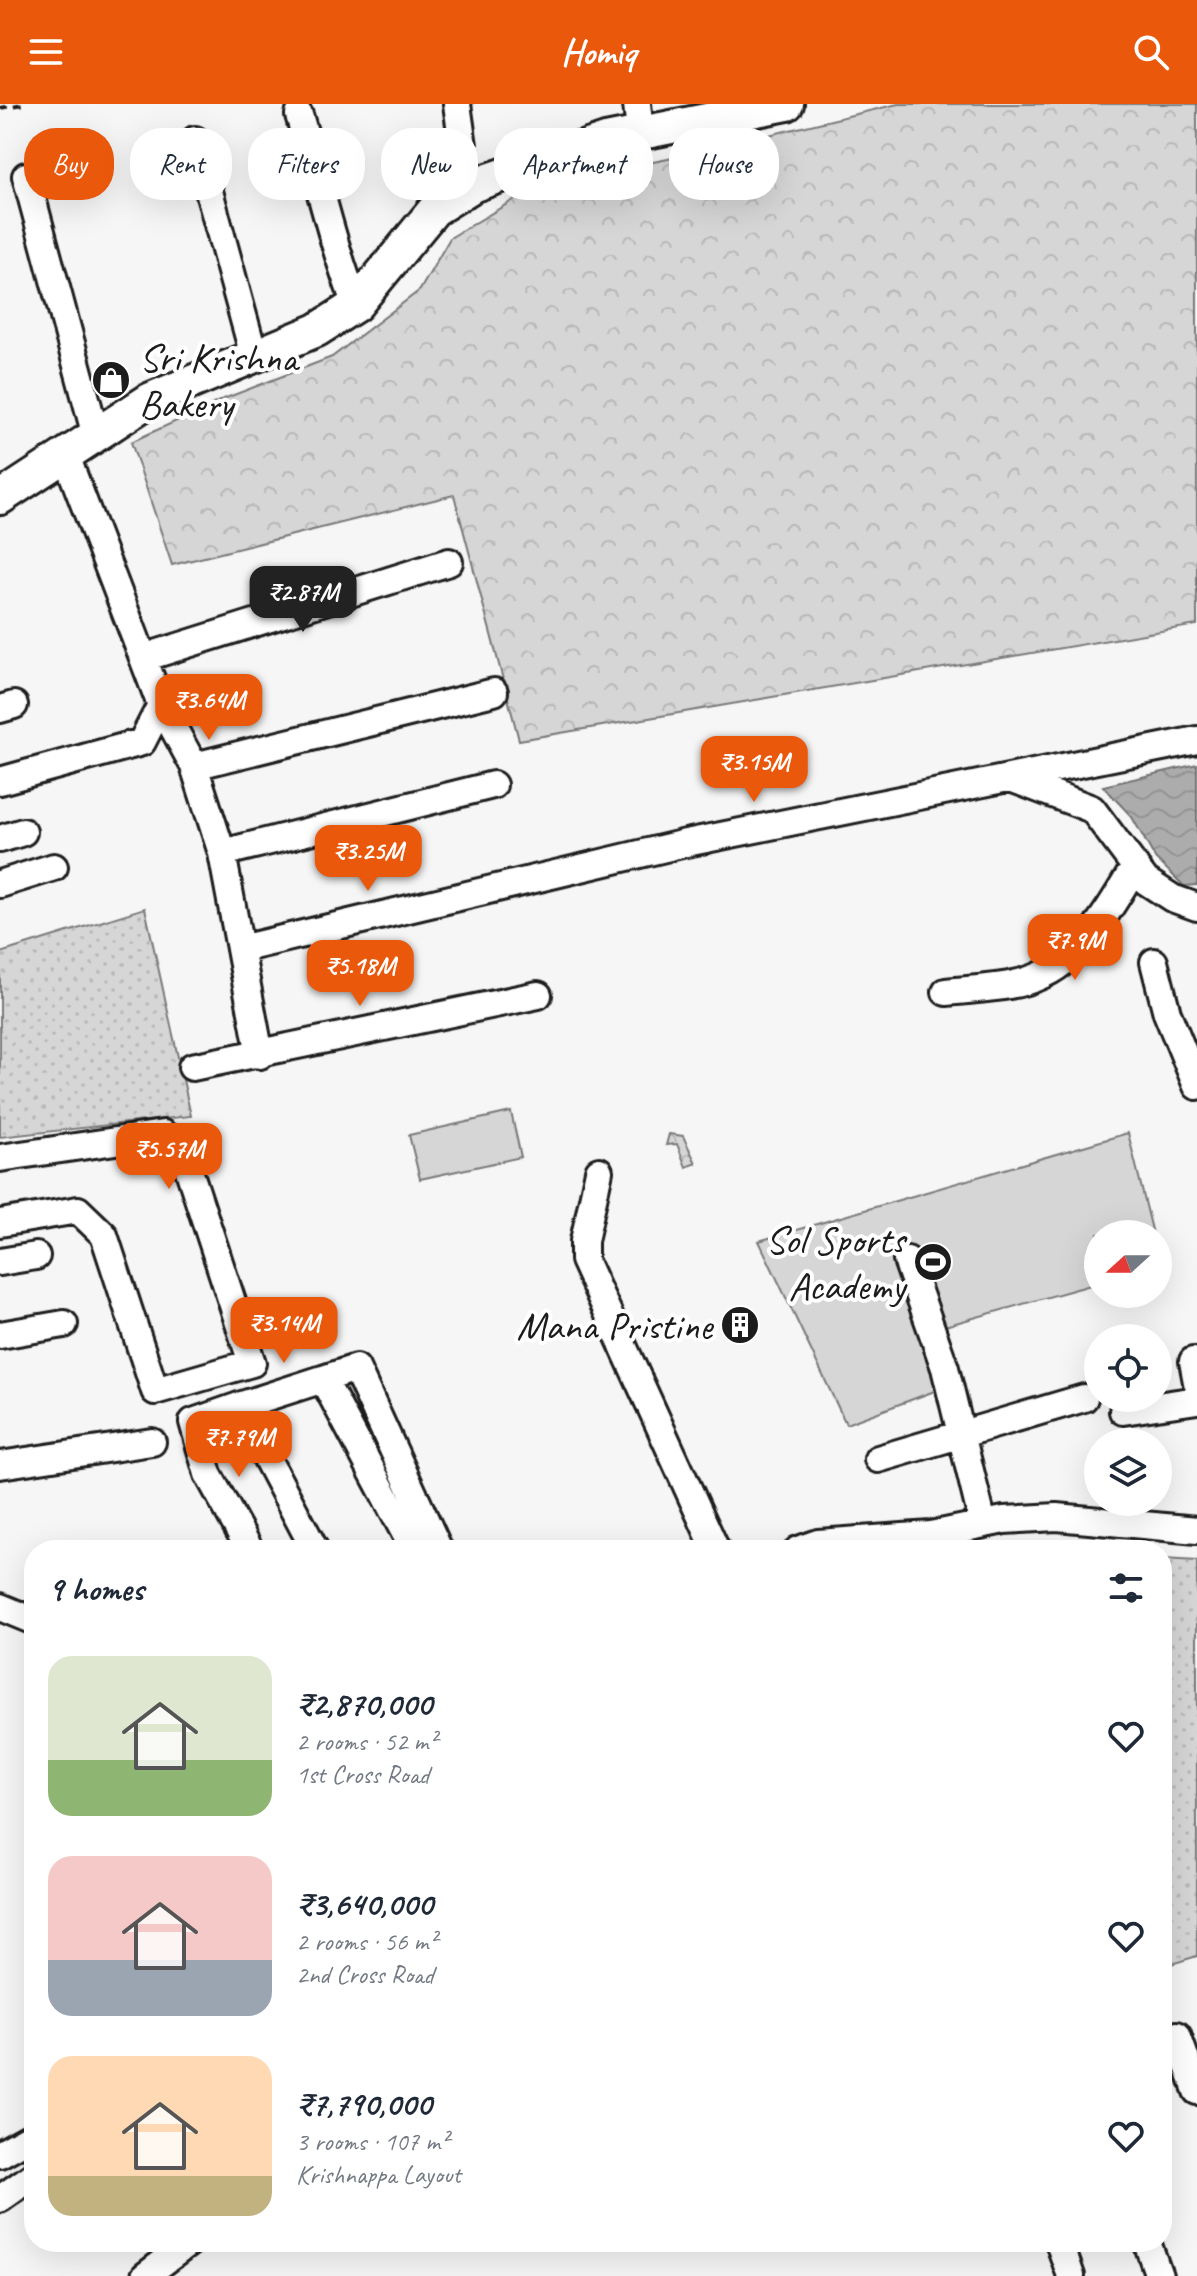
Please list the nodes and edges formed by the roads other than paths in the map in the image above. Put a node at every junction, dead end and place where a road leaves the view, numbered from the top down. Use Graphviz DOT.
graph roads {
  1 [pos="457,104"];
  2 [pos="787,104"];
  3 [pos="299,115"];
  4 [pos="638,118"];
  5 [pos="460,128"];
  6 [pos="478,184"];
  7 [pos="32,200"];
  8 [pos="211,200"];
  9 [pos="450,200"];
  10 [pos="356,305"];
  11 [pos="254,356"];
  12 [pos="96,436"];
  13 [pos="66,456"];
  14 [pos="0,498"];
  15 [pos="449,562"];
  16 [pos="143,658"];
  17 [pos="494,692"];
  18 [pos="161,705"];
  19 [pos="1197,740"];
  20 [pos="194,766"];
  21 [pos="1012,779"];
  22 [pos="0,781"];
  23 [pos="493,785"];
  24 [pos="222,853"];
  25 [pos="1135,866"];
  26 [pos="54,867"];
  27 [pos="0,884"];
  28 [pos="1197,907"];
  29 [pos="240,949"];
  30 [pos="1154,962"];
  31 [pos="946,992"];
  32 [pos="538,995"];
  33 [pos="260,1055"];
  34 [pos="192,1067"];
  35 [pos="1197,1086"];
  36 [pos="104,1130"];
  37 [pos="4,1157"];
  38 [pos="599,1171"];
  39 [pos="0,1223"];
  40 [pos="36,1256"];
  41 [pos="907,1260"];
  42 [pos="0,1262"];
  43 [pos="64,1324"];
  44 [pos="0,1335"];
  45 [pos="323,1379"];
  46 [pos="1084,1398"];
  47 [pos="1197,1400"];
  48 [pos="1172,1404"];
  49 [pos="239,1406"];
  50 [pos="963,1434"];
  51 [pos="152,1442"];
  52 [pos="878,1459"];
  53 [pos="0,1465"];
  54 [pos="983,1524"];
  55 [pos="1197,1530"];
  56 [pos="244,1540"];
  57 [pos="310,1540"];
  58 [pos="409,1540"];
  59 [pos="434,1540"];
  60 [pos="711,1540"];
  61 [pos="860,1540"];
  62 [pos="24,1604"];
  63 [pos="1,1607"];
  64 [pos="24,1617"];
  65 [pos="1179,2035"];
  66 [pos="1197,2091"];
  67 [pos="24,2141"];
  68 [pos="0,2154"];
  69 [pos="24,2182"];
  70 [pos="0,2199"];
  71 [pos="177,2252"];
  72 [pos="1063,2252"];
  73 [pos="1150,2252"];
  74 [pos="1155,2274"];
  75 [pos="145,2276"];
  76 [pos="1071,2276"];
  1 -- 5 [label="street"];
  2 -- 4 [label="main road"];
  3 -- 10 [label="street"];
  4 -- 6 [label="main road"];
  7 -- 12 [label="street"];
  8 -- 11 [label="street"];
  9 -- 10 [label="main road"];
  10 -- 11 [label="main road"];
  11 -- 12 [label="main road"];
  12 -- 13 [label="main road"];
  13 -- 14 [label="main road"];
  13 -- 16 [label="street"];
  15 -- 16 [label="street"];
  16 -- 18 [label="street"];
  17 -- 20 [label="street"];
  18 -- 20 [label="street"];
  18 -- 22 [label="street"];
  19 -- 21 [label="street"];
  20 -- 24 [label="street"];
  21 -- 25 [label="street"];
  21 -- 29 [label="street"];
  23 -- 24 [label="street"];
  24 -- 29 [label="street"];
  25 -- 28 [label="street"];
  25 -- 31 [label="street"];
  26 -- 27 [label="street"];
  29 -- 33 [label="street"];
  30 -- 35 [label="street"];
  32 -- 33 [label="street"];
  33 -- 34 [label="street"];
  36 -- 37 [label="street"];
  37 -- 39 [label="street"];
  38 -- 60 [label="street"];
  40 -- 42 [label="street"];
  41 -- 50 [label="street"];
  43 -- 44 [label="street"];
  45 -- 49 [label="street"];
  45 -- 58 [label="street"];
  45 -- 59 [label="street"];
  46 -- 50 [label="street"];
  47 -- 48 [label="street"];
  49 -- 56 [label="street"];
  49 -- 57 [label="street"];
  50 -- 52 [label="street"];
  50 -- 54 [label="street"];
  51 -- 53 [label="street"];
  54 -- 55 [label="street"];
  54 -- 61 [label="street"];
  62 -- 63 [label="street"];
  63 -- 64 [label="street"];
  65 -- 66 [label="street"];
  67 -- 68 [label="street"];
  69 -- 70 [label="street"];
  71 -- 75 [label="street"];
  72 -- 76 [label="street"];
  73 -- 74 [label="street"];
}
